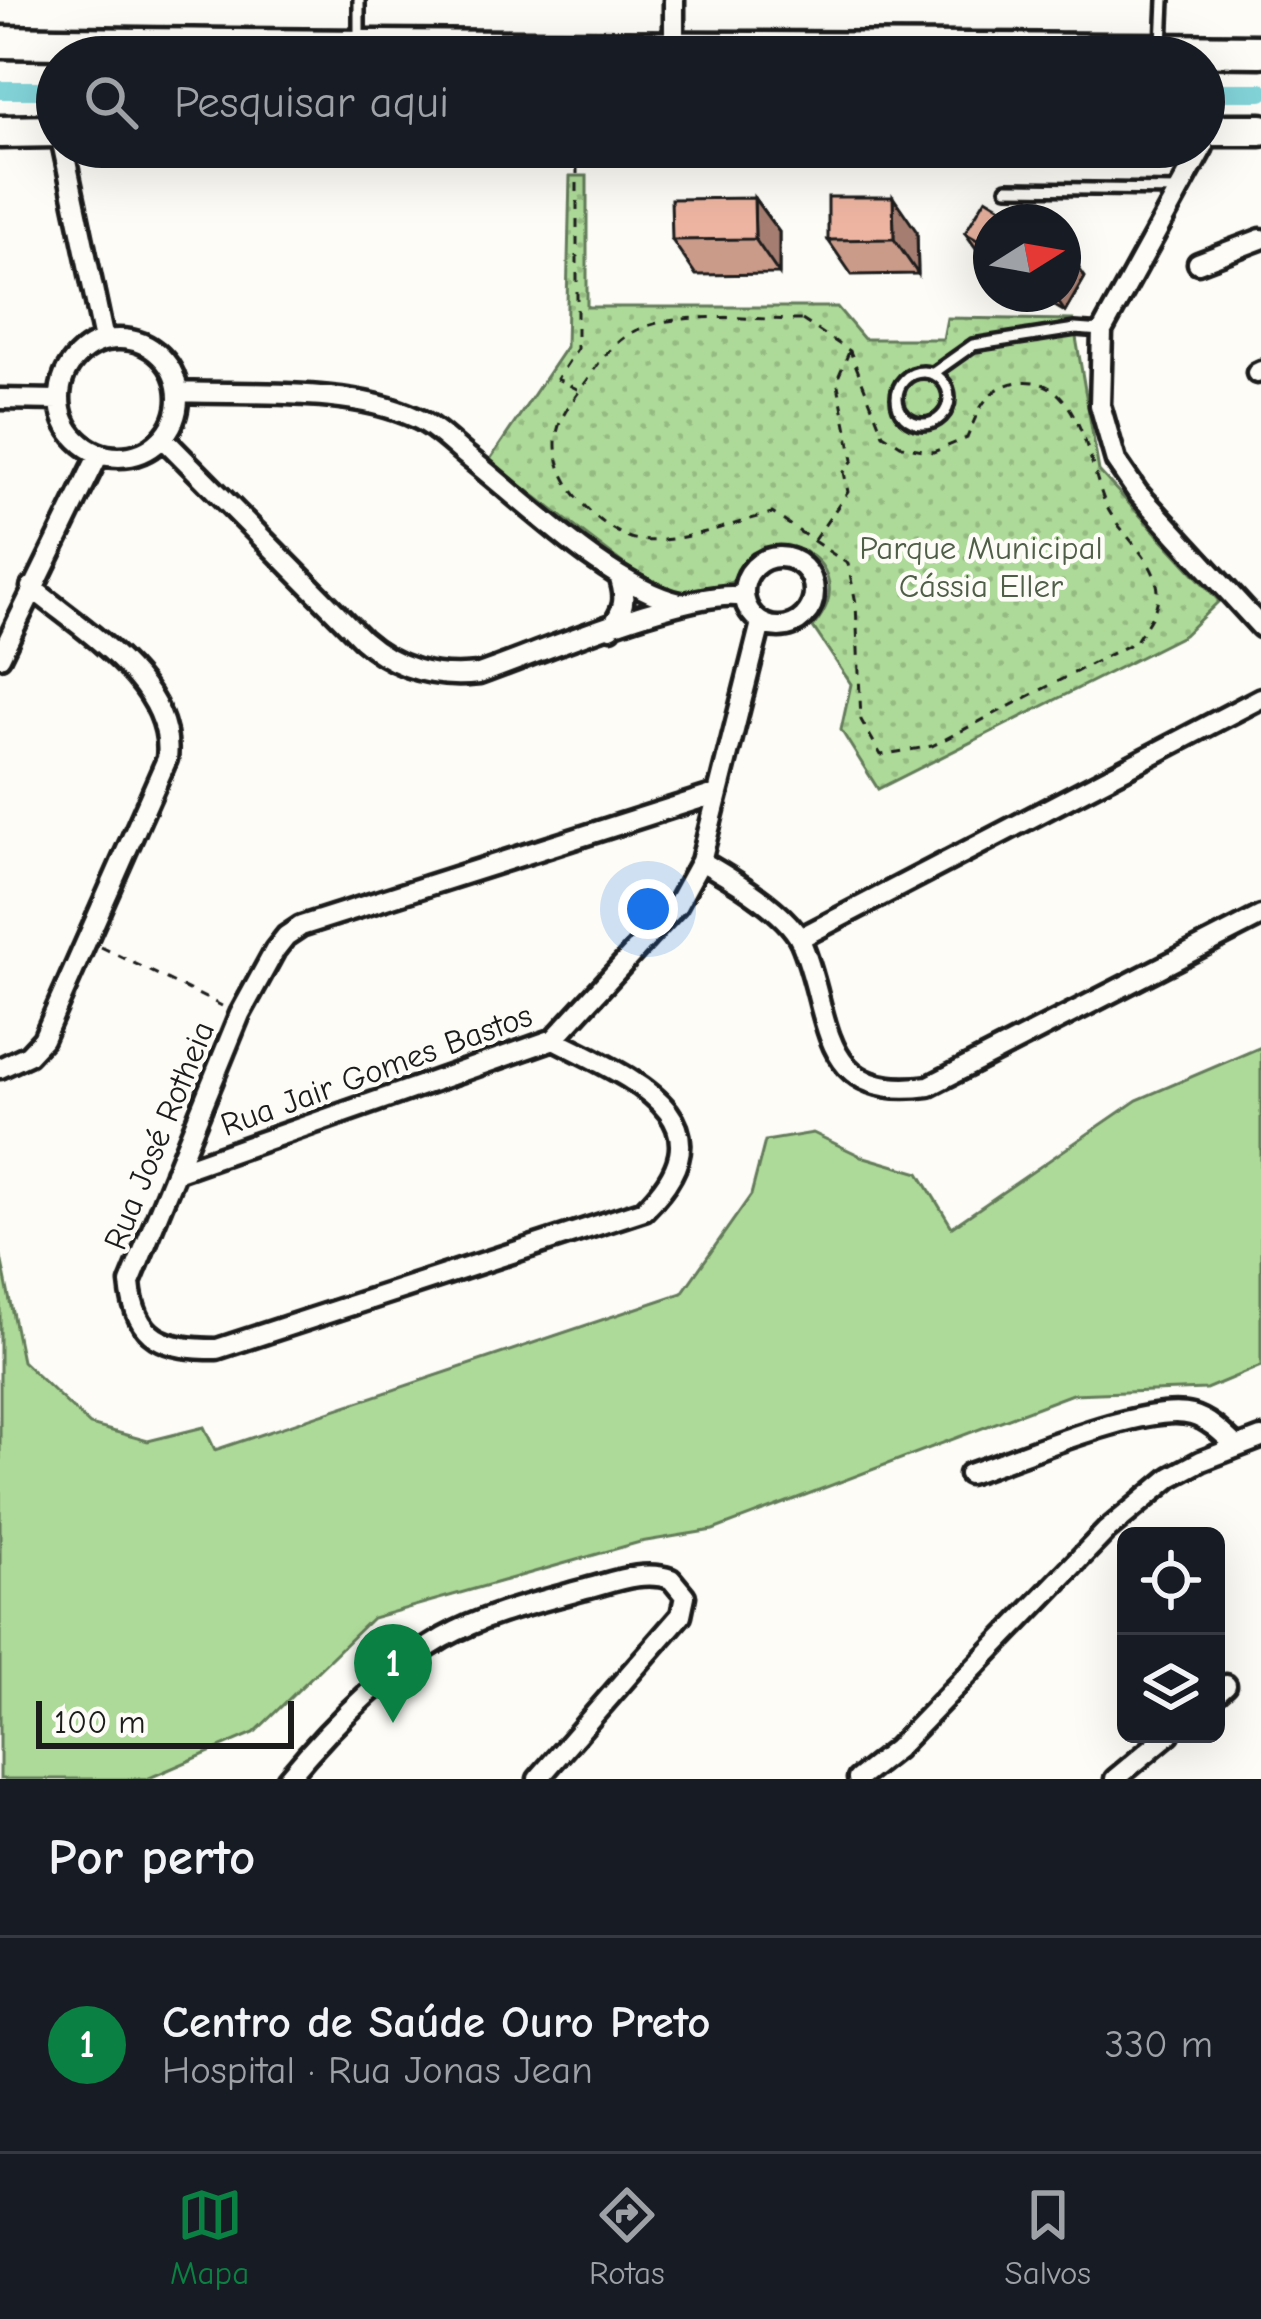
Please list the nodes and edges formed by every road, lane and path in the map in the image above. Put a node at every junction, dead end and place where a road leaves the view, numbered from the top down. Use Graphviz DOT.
graph roads {
  1 [pos="359,0"];
  2 [pos="674,0"];
  3 [pos="1164,0"];
  4 [pos="359,36"];
  5 [pos="674,36"];
  6 [pos="1163,36"];
  7 [pos="0,42"];
  8 [pos="36,43"];
  9 [pos="1225,51"];
  10 [pos="1261,51"];
  11 [pos="1261,130"];
  12 [pos="36,131"];
  13 [pos="0,132"];
  14 [pos="1225,135"];
  15 [pos="67,168"];
  16 [pos="577,168"];
  17 [pos="1191,168"];
  18 [pos="1007,188"];
  19 [pos="1180,190"];
  20 [pos="1261,239"];
  21 [pos="1198,263"];
  22 [pos="1102,332"];
  23 [pos="104,340"];
  24 [pos="850,351"];
  25 [pos="932,374"];
  26 [pos="580,390"];
  27 [pos="178,392"];
  28 [pos="0,399"];
  29 [pos="59,400"];
  30 [pos="163,438"];
  31 [pos="99,454"];
  32 [pos="814,541"];
  33 [pos="619,576"];
  34 [pos="32,587"];
  35 [pos="743,597"];
  36 [pos="680,603"];
  37 [pos="761,623"];
  38 [pos="1261,627"];
  39 [pos="611,628"];
  40 [pos="0,656"];
  41 [pos="1261,698"];
  42 [pos="715,794"];
  43 [pos="701,862"];
  44 [pos="1261,916"];
  45 [pos="800,938"];
  46 [pos="86,940"];
  47 [pos="240,1015"];
  48 [pos="554,1039"];
  49 [pos="0,1068"];
  50 [pos="175,1172"];
  51 [pos="1261,1438"];
  52 [pos="1237,1447"];
  53 [pos="968,1474"];
  54 [pos="1157,1743"];
  55 [pos="286,1779"];
  56 [pos="538,1779"];
  57 [pos="858,1779"];
  58 [pos="1115,1779"];
  1 -- 4 [label="lane"];
  2 -- 5 [label="street"];
  3 -- 6 [label="lane"];
  7 -- 8 [label="main road"];
  9 -- 10 [label="main road"];
  11 -- 14 [label="main road"];
  12 -- 13 [label="main road"];
  15 -- 23 [label="street"];
  16 -- 26 [label="path"];
  17 -- 19 [label="street"];
  18 -- 19 [label="lane"];
  19 -- 22 [label="street"];
  20 -- 21 [label="street"];
  22 -- 25 [label="lane"];
  22 -- 38 [label="street"];
  23 -- 27 [label="street"];
  23 -- 29 [label="street"];
  24 -- 26 [label="path"];
  24 -- 32 [label="path"];
  24 -- 32 [label="path"];
  25 -- 25 [label="lane"];
  26 -- 32 [label="path"];
  27 -- 30 [label="street"];
  27 -- 33 [label="street"];
  28 -- 29 [label="street"];
  29 -- 31 [label="street"];
  30 -- 31 [label="street"];
  30 -- 39 [label="street"];
  31 -- 34 [label="street"];
  33 -- 36 [label="street"];
  33 -- 39 [label="street"];
  34 -- 40 [label="street"];
  34 -- 46 [label="street"];
  35 -- 36 [label="street"];
  35 -- 37 [label="street"];
  35 -- 37 [label="street"];
  36 -- 39 [label="street"];
  37 -- 42 [label="street, Rua Jair Gomes Bastos"];
  41 -- 45 [label="street"];
  42 -- 43 [label="street, Rua Jair Gomes Bastos"];
  42 -- 47 [label="street, Rua José Rotheia"];
  43 -- 45 [label="street"];
  43 -- 48 [label="street, Rua Jair Gomes Bastos"];
  44 -- 45 [label="street"];
  46 -- 47 [label="path"];
  46 -- 49 [label="street"];
  47 -- 50 [label="street, Rua José Rotheia"];
  48 -- 50 [label="street, Rua Jair Gomes Bastos"];
  48 -- 50 [label="street, Rua José Rotheia"];
  51 -- 52 [label="street"];
  52 -- 53 [label="street"];
  52 -- 57 [label="street"];
  54 -- 58 [label="street"];
  55 -- 56 [label="street"];
}
